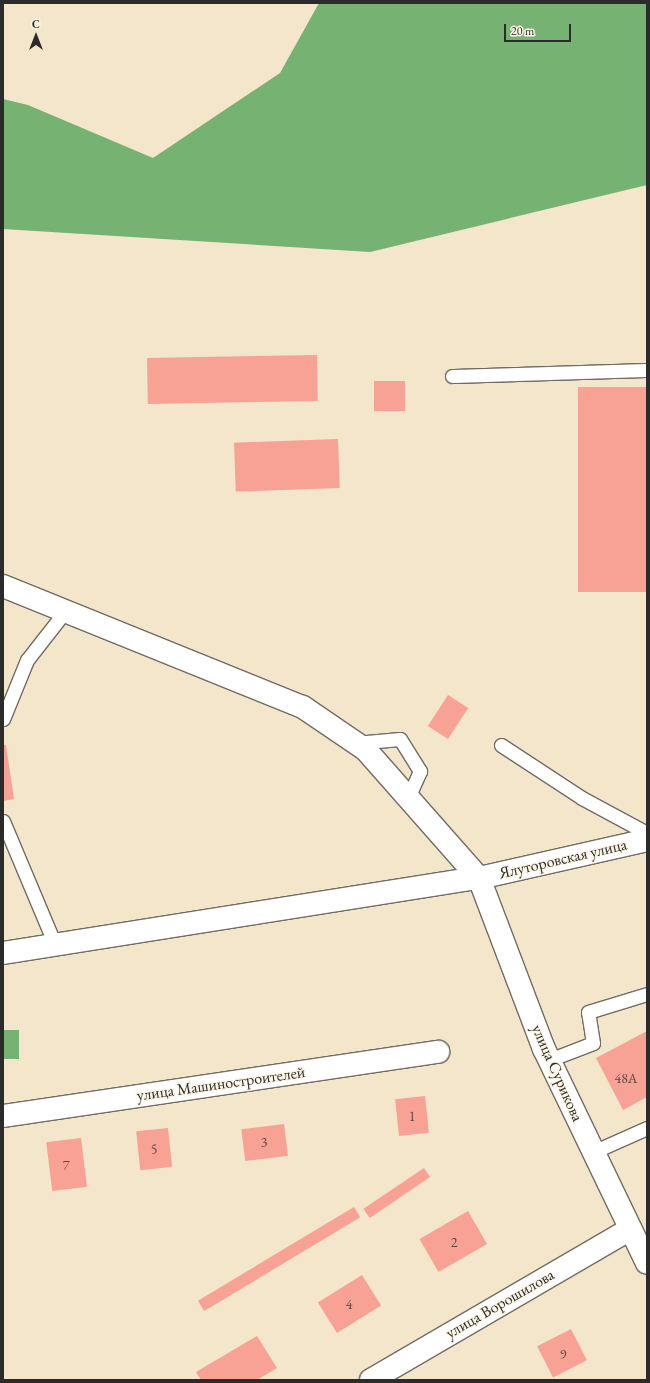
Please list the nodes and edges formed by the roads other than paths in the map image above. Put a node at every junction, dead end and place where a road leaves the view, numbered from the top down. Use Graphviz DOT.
graph roads {
  1 [pos="647,370"];
  2 [pos="452,376"];
  3 [pos="3,586"];
  4 [pos="67,609"];
  5 [pos="3,719"];
  6 [pos="354,743"];
  7 [pos="502,745"];
  8 [pos="408,798"];
  9 [pos="3,820"];
  10 [pos="647,833"];
  11 [pos="647,840"];
  12 [pos="479,878"];
  13 [pos="55,945"];
  14 [pos="3,953"];
  15 [pos="647,994"];
  16 [pos="438,1052"];
  17 [pos="549,1060"];
  18 [pos="3,1116"];
  19 [pos="647,1128"];
  20 [pos="593,1152"];
  21 [pos="630,1229"];
  22 [pos="647,1263"];
  23 [pos="371,1380"];
  1 -- 2 [label="lane"];
  3 -- 4 [label="street"];
  4 -- 5 [label="lane"];
  4 -- 6 [label="street"];
  6 -- 8 [label="street"];
  6 -- 8 [label="lane"];
  7 -- 10 [label="lane"];
  8 -- 12 [label="street"];
  9 -- 13 [label="lane"];
  11 -- 12 [label="street, Ялуторовская улица"];
  12 -- 13 [label="street, Ялуторовская улица"];
  12 -- 17 [label="street, улица Сурикова"];
  13 -- 14 [label="street, Ялуторовская улица"];
  15 -- 17 [label="lane"];
  16 -- 18 [label="street, улица Машиностроителей"];
  17 -- 20 [label="street, улица Сурикова"];
  19 -- 20 [label="lane"];
  20 -- 21 [label="street, улица Сурикова"];
  21 -- 22 [label="street, улица Сурикова"];
  21 -- 23 [label="street, улица Ворошилова"];
}
